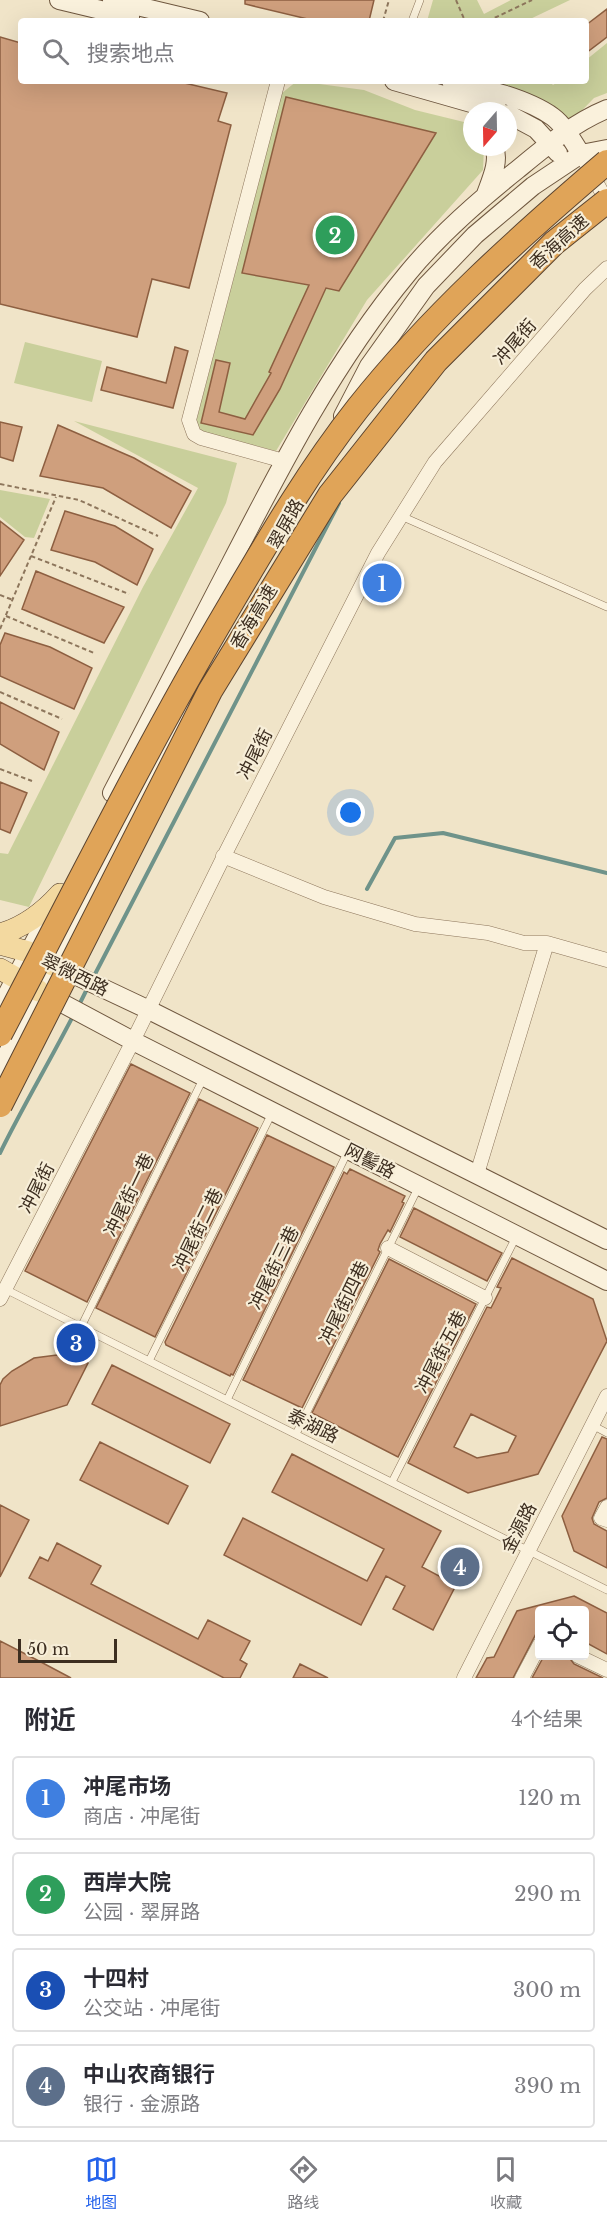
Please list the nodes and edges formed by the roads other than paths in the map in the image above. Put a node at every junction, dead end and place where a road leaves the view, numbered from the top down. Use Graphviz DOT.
graph roads {
  1 [pos="59,0"];
  2 [pos="112,0"];
  3 [pos="420,0"];
  4 [pos="134,18"];
  5 [pos="187,18"];
  6 [pos="413,18"];
  7 [pos="277,84"];
  8 [pos="403,84"];
  9 [pos="462,84"];
  10 [pos="463,104"];
  11 [pos="607,109"];
  12 [pos="517,119"];
  13 [pos="566,131"];
  14 [pos="550,144"];
  15 [pos="607,149"];
  16 [pos="496,156"];
  17 [pos="574,159"];
  18 [pos="607,162"];
  19 [pos="486,194"];
  20 [pos="607,201"];
  21 [pos="607,268"];
  22 [pos="408,273"];
  23 [pos="426,286"];
  24 [pos="284,461"];
  25 [pos="401,516"];
  26 [pos="607,607"];
  27 [pos="224,856"];
  28 [pos="60,894"];
  29 [pos="0,934"];
  30 [pos="547,943"];
  31 [pos="0,944"];
  32 [pos="29,952"];
  33 [pos="607,960"];
  34 [pos="53,965"];
  35 [pos="7,974"];
  36 [pos="39,991"];
  37 [pos="0,1008"];
  38 [pos="149,1010"];
  39 [pos="0,1034"];
  40 [pos="134,1041"];
  41 [pos="0,1068"];
  42 [pos="204,1077"];
  43 [pos="0,1105"];
  44 [pos="273,1112"];
  45 [pos="348,1150"];
  46 [pos="477,1174"];
  47 [pos="419,1186"];
  48 [pos="516,1237"];
  49 [pos="607,1240"];
  50 [pos="388,1248"];
  51 [pos="607,1281"];
  52 [pos="3,1294"];
  53 [pos="485,1298"];
  54 [pos="81,1327"];
  55 [pos="149,1361"];
  56 [pos="607,1396"];
  57 [pos="227,1400"];
  58 [pos="592,1425"];
  59 [pos="607,1433"];
  60 [pos="296,1434"];
  61 [pos="392,1482"];
  62 [pos="607,1507"];
  63 [pos="607,1520"];
  64 [pos="528,1550"];
  65 [pos="607,1590"];
  66 [pos="535,1653"];
  67 [pos="586,1660"];
  68 [pos="607,1670"];
  69 [pos="464,1678"];
  70 [pos="522,1678"];
  1 -- 4 [label="main road"];
  2 -- 5 [label="main road"];
  3 -- 6 [label="lane"];
  7 -- 24 [label="street"];
  8 -- 10 [label="main road"];
  9 -- 13 [label="main road"];
  11 -- 13 [label="main road, 翠屏路"];
  12 -- 14 [label="main road"];
  13 -- 14 [label="main road, 翠屏路"];
  13 -- 17 [label="main road"];
  14 -- 17 [label="main road"];
  14 -- 19 [label="main road, 翠屏路"];
  15 -- 17 [label="main road, 翠屏路"];
  16 -- 19 [label="main road"];
  17 -- 20 [label="street"];
  17 -- 23 [label="main road, 翠屏路"];
  18 -- 39 [label="highway, 香海高速, bridge"];
  19 -- 22 [label="main road, 翠屏路"];
  20 -- 43 [label="highway, 香海高速, bridge"];
  21 -- 25 [label="street, 冲尾街"];
  22 -- 23 [label="main road"];
  22 -- 24 [label="main road, 翠屏路"];
  23 -- 34 [label="main road, 翠屏路"];
  24 -- 28 [label="main road, 翠屏路"];
  25 -- 26 [label="lane"];
  25 -- 27 [label="street, 冲尾街"];
  27 -- 30 [label="street"];
  27 -- 38 [label="street, 冲尾街"];
  28 -- 29 [label="main road"];
  28 -- 32 [label="main road, 翠屏路"];
  30 -- 33 [label="street"];
  30 -- 46 [label="street"];
  31 -- 32 [label="main road, 翠微西路"];
  32 -- 34 [label="main road, 翠微西路"];
  32 -- 35 [label="main road, 翠屏路"];
  34 -- 36 [label="main road, 翠屏路"];
  34 -- 38 [label="main road, 翠微西路"];
  35 -- 36 [label="main road, 翠微西路"];
  35 -- 37 [label="main road, 翠屏路"];
  36 -- 40 [label="main road, 翠微西路"];
  36 -- 41 [label="main road, 翠屏路"];
  38 -- 40 [label="street, 冲尾街"];
  38 -- 46 [label="main road, 翠微西路"];
  40 -- 42 [label="main road, 网髻路"];
  40 -- 52 [label="street, 冲尾街"];
  42 -- 44 [label="main road, 网髻路"];
  42 -- 54 [label="lane, 冲尾街一巷"];
  44 -- 45 [label="main road, 网髻路"];
  44 -- 55 [label="lane, 冲尾街二巷"];
  45 -- 47 [label="main road, 网髻路"];
  45 -- 57 [label="lane, 冲尾街三巷"];
  46 -- 49 [label="main road, 翠微西路"];
  47 -- 48 [label="main road, 网髻路"];
  47 -- 50 [label="lane, 冲尾街四巷"];
  48 -- 51 [label="main road, 网髻路"];
  48 -- 53 [label="lane, 冲尾街五巷"];
  50 -- 53 [label="street"];
  50 -- 60 [label="lane, 冲尾街四巷"];
  52 -- 54 [label="lane, 泰湖路"];
  53 -- 61 [label="lane, 冲尾街五巷"];
  54 -- 55 [label="lane, 泰湖路"];
  55 -- 57 [label="lane, 泰湖路"];
  56 -- 58 [label="street, 金源路"];
  57 -- 60 [label="lane, 泰湖路"];
  58 -- 59 [label="lane"];
  58 -- 64 [label="street, 金源路"];
  60 -- 61 [label="lane, 泰湖路"];
  61 -- 64 [label="lane, 泰湖路"];
  62 -- 63 [label="street"];
  64 -- 65 [label="lane, 泰湖路"];
  64 -- 69 [label="street, 金源路"];
  66 -- 70 [label="street"];
  67 -- 68 [label="street"];
}
